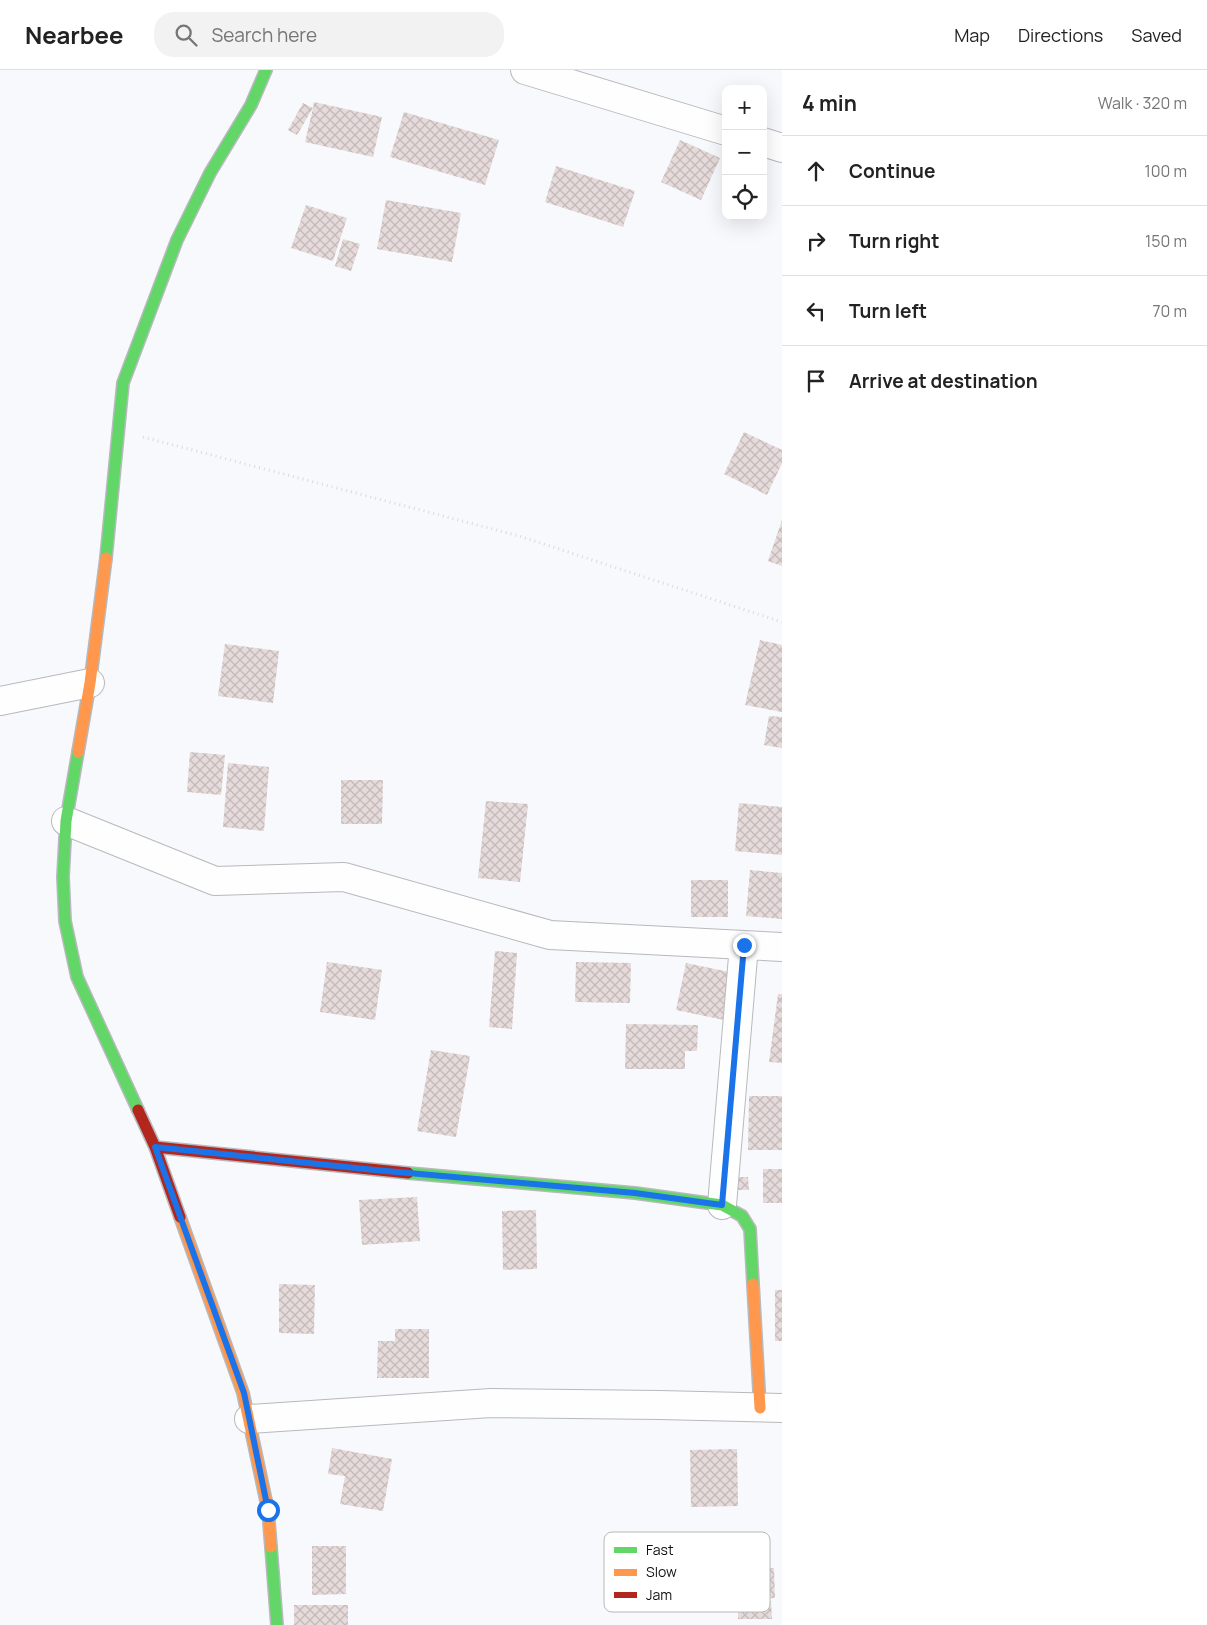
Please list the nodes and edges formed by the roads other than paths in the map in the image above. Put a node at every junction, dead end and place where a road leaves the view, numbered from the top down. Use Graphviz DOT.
graph roads {
  1 [pos="266,70"];
  2 [pos="525,70"];
  3 [pos="723,130"];
  4 [pos="767,143"];
  5 [pos="782,148"];
  6 [pos="90,683"];
  7 [pos="0,701"];
  8 [pos="66,821"];
  9 [pos="744,945"];
  10 [pos="782,947"];
  11 [pos="155,1147"];
  12 [pos="722,1205"];
  13 [pos="771,1408"];
  14 [pos="249,1419"];
  15 [pos="276,1625"];
  1 -- 6 [label="street"];
  2 -- 3 [label="street"];
  4 -- 5 [label="street"];
  6 -- 7 [label="street"];
  6 -- 8 [label="street"];
  8 -- 9 [label="street"];
  8 -- 11 [label="street"];
  9 -- 10 [label="street"];
  9 -- 12 [label="street"];
  11 -- 12 [label="street"];
  11 -- 14 [label="street"];
  12 -- 13 [label="street"];
  13 -- 14 [label="street"];
  14 -- 15 [label="street"];
}
